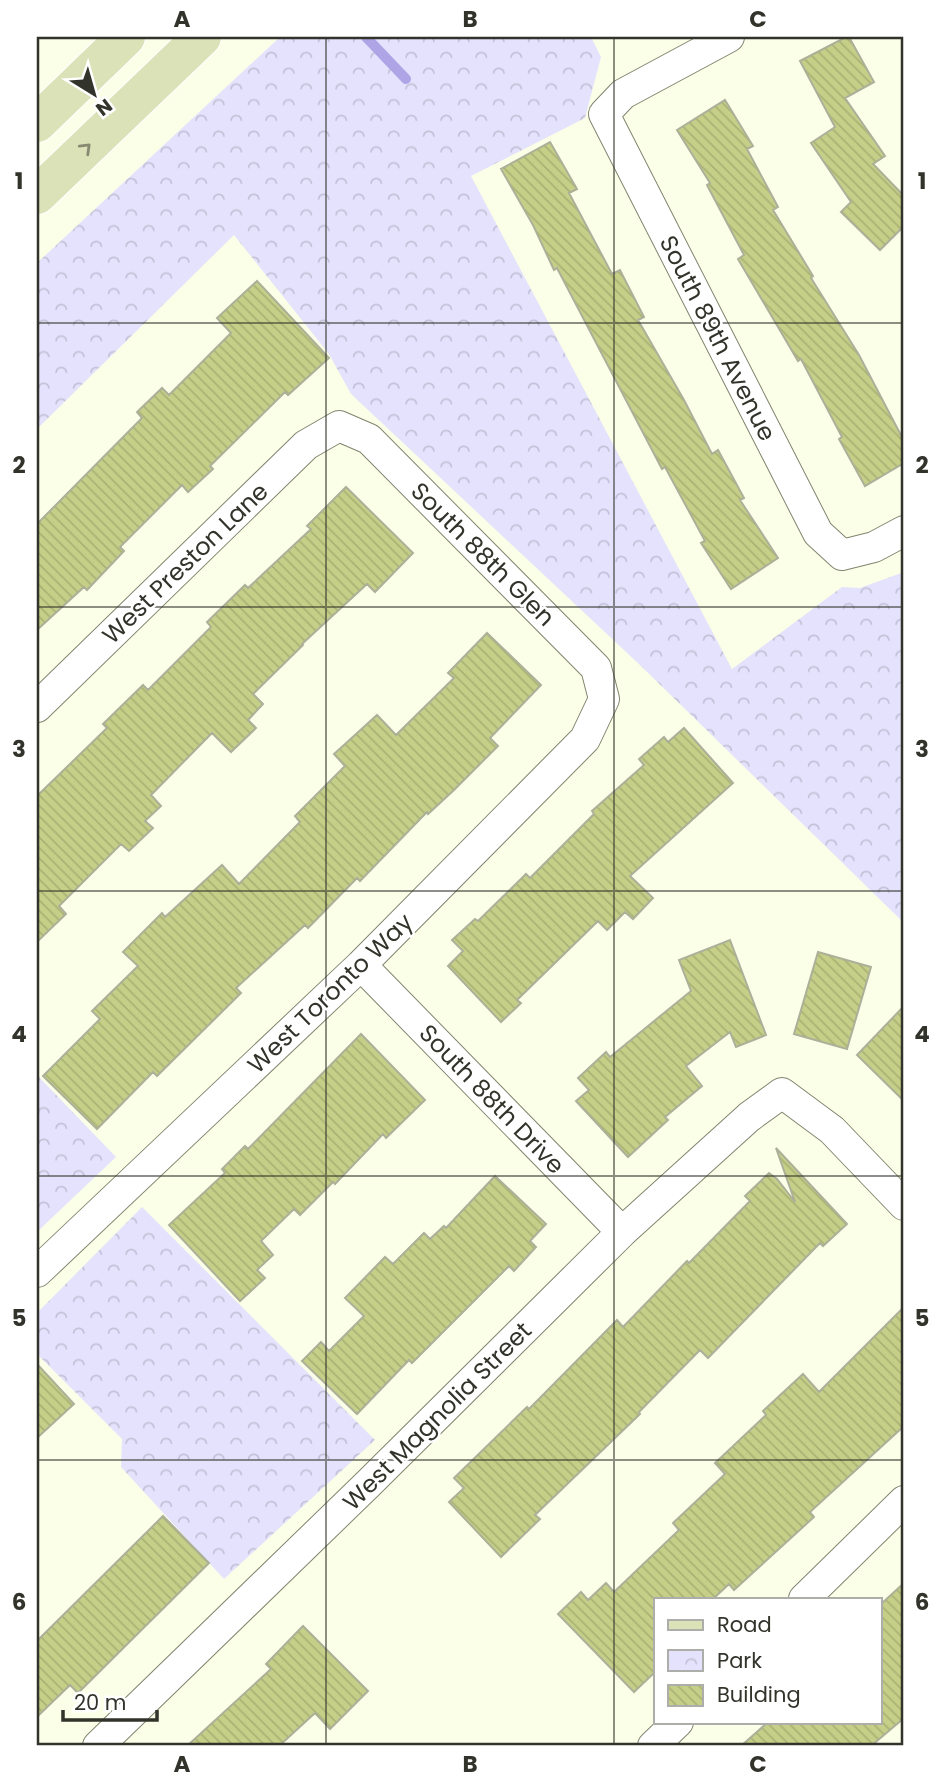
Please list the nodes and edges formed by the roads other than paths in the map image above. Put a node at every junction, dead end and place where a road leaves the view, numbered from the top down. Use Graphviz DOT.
graph roads {
  1 [pos="126,37"];
  2 [pos="202,37"];
  3 [pos="729,37"];
  4 [pos="37,122"];
  5 [pos="37,195"];
  6 [pos="340,426"];
  7 [pos="904,531"];
  8 [pos="604,699"];
  9 [pos="37,707"];
  10 [pos="361,965"];
  11 [pos="904,1205"];
  12 [pos="622,1233"];
  13 [pos="37,1272"];
  14 [pos="904,1501"];
  15 [pos="805,1598"];
  16 [pos="676,1724"];
  17 [pos="98,1746"];
  18 [pos="653,1746"];
  1 -- 4 [label="main road"];
  5 -- 2 [label="main road, one-way"];
  3 -- 7 [label="street, South 89th Avenue"];
  6 -- 8 [label="street, South 88th Glen"];
  6 -- 9 [label="street, West Preston Lane"];
  8 -- 10 [label="street, West Toronto Way"];
  10 -- 12 [label="street, South 88th Drive"];
  10 -- 13 [label="street, West Toronto Way"];
  11 -- 12 [label="street, West Magnolia Street"];
  12 -- 17 [label="street, West Magnolia Street"];
  14 -- 15 [label="street"];
  16 -- 18 [label="street"];
}
